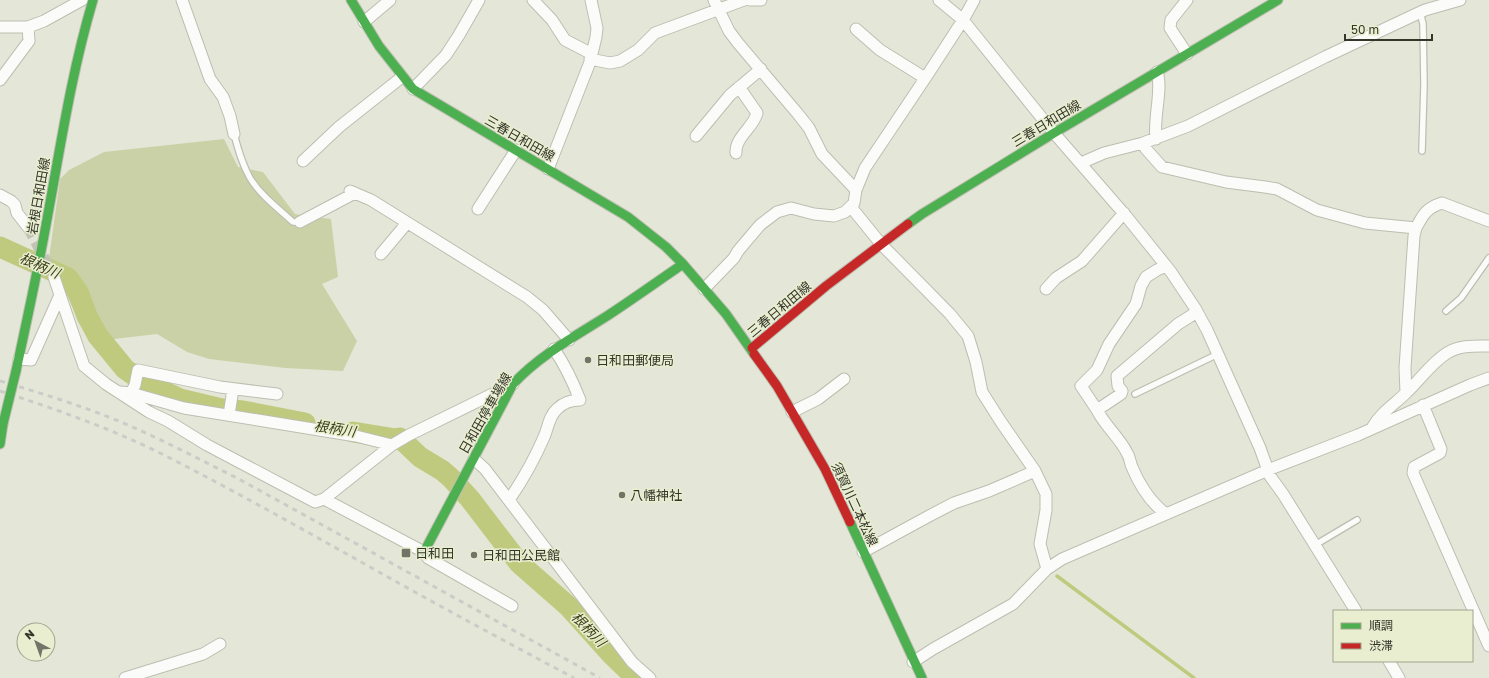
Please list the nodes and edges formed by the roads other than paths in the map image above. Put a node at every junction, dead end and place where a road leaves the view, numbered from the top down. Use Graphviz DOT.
graph roads {
  1 [pos="82,0"];
  2 [pos="93,0"];
  3 [pos="182,0"];
  4 [pos="351,0"];
  5 [pos="390,0"];
  6 [pos="479,0"];
  7 [pos="533,0"];
  8 [pos="591,0"];
  9 [pos="744,0"];
  10 [pos="750,0"];
  11 [pos="761,0"];
  12 [pos="939,0"];
  13 [pos="974,0"];
  14 [pos="1187,0"];
  15 [pos="1278,0"];
  16 [pos="1460,0"];
  17 [pos="716,4"];
  18 [pos="1420,12"];
  19 [pos="963,20"];
  20 [pos="364,22"];
  21 [pos="28,27"];
  22 [pos="0,28"];
  23 [pos="856,29"];
  24 [pos="1187,54"];
  25 [pos="591,57"];
  26 [pos="761,69"];
  27 [pos="1157,72"];
  28 [pos="402,77"];
  29 [pos="925,78"];
  30 [pos="0,80"];
  31 [pos="739,87"];
  32 [pos="412,89"];
  33 [pos="1054,133"];
  34 [pos="234,134"];
  35 [pos="696,136"];
  36 [pos="1156,139"];
  37 [pos="1143,143"];
  38 [pos="516,150"];
  39 [pos="1422,151"];
  40 [pos="736,152"];
  41 [pos="303,161"];
  42 [pos="1081,163"];
  43 [pos="548,169"];
  44 [pos="856,190"];
  45 [pos="0,195"];
  46 [pos="851,207"];
  47 [pos="478,209"];
  48 [pos="1124,213"];
  49 [pos="1489,221"];
  50 [pos="300,222"];
  51 [pos="408,222"];
  52 [pos="28,227"];
  53 [pos="1416,228"];
  54 [pos="881,244"];
  55 [pos="381,254"];
  56 [pos="1489,258"];
  57 [pos="683,264"];
  58 [pos="1166,266"];
  59 [pos="54,277"];
  60 [pos="704,289"];
  61 [pos="1046,289"];
  62 [pos="60,295"];
  63 [pos="1446,311"];
  64 [pos="1198,312"];
  65 [pos="568,340"];
  66 [pos="1489,346"];
  67 [pos="752,348"];
  68 [pos="554,349"];
  69 [pos="1218,354"];
  70 [pos="19,359"];
  71 [pos="1489,378"];
  72 [pos="844,379"];
  73 [pos="513,384"];
  74 [pos="133,389"];
  75 [pos="118,392"];
  76 [pos="233,392"];
  77 [pos="1406,393"];
  78 [pos="277,394"];
  79 [pos="1135,394"];
  80 [pos="1423,405"];
  81 [pos="1097,410"];
  82 [pos="792,412"];
  83 [pos="229,415"];
  84 [pos="1372,428"];
  85 [pos="0,444"];
  86 [pos="392,445"];
  87 [pos="474,459"];
  88 [pos="1268,470"];
  89 [pos="1034,471"];
  90 [pos="324,499"];
  91 [pos="509,500"];
  92 [pos="1166,514"];
  93 [pos="1357,520"];
  94 [pos="1315,545"];
  95 [pos="424,552"];
  96 [pos="863,552"];
  97 [pos="1047,569"];
  98 [pos="512,606"];
  99 [pos="1355,610"];
  100 [pos="220,644"];
  101 [pos="1489,646"];
  102 [pos="913,662"];
  103 [pos="1391,662"];
  104 [pos="125,678"];
  105 [pos="650,678"];
  106 [pos="922,678"];
  107 [pos="1399,678"];
  1 -- 21 [label="street"];
  2 -- 70 [label="main road, 岩根日和田線"];
  3 -- 34 [label="street"];
  4 -- 20 [label="main road, 三春日和田線"];
  5 -- 20 [label="street"];
  6 -- 32 [label="street"];
  7 -- 25 [label="street"];
  8 -- 25 [label="street"];
  9 -- 17 [label="street"];
  10 -- 11 [label="street"];
  12 -- 19 [label="street"];
  13 -- 19 [label="street"];
  14 -- 24 [label="street"];
  15 -- 24 [label="main road, 三春日和田線"];
  16 -- 18 [label="street"];
  17 -- 25 [label="street"];
  17 -- 26 [label="street"];
  18 -- 36 [label="street"];
  18 -- 39 [label="lane"];
  19 -- 29 [label="street"];
  19 -- 33 [label="street"];
  20 -- 28 [label="main road, 三春日和田線"];
  21 -- 22 [label="street"];
  21 -- 30 [label="street"];
  23 -- 29 [label="street"];
  24 -- 27 [label="main road, 三春日和田線"];
  25 -- 43 [label="street"];
  26 -- 31 [label="street"];
  26 -- 44 [label="street"];
  27 -- 33 [label="main road, 三春日和田線"];
  27 -- 36 [label="street"];
  28 -- 32 [label="main road, 三春日和田線"];
  28 -- 41 [label="street"];
  29 -- 44 [label="street"];
  31 -- 35 [label="street"];
  31 -- 40 [label="street"];
  32 -- 38 [label="main road, 三春日和田線"];
  33 -- 42 [label="street"];
  33 -- 54 [label="main road, 三春日和田線"];
  34 -- 50 [label="lane"];
  36 -- 37 [label="street"];
  37 -- 42 [label="street"];
  37 -- 53 [label="street"];
  38 -- 43 [label="main road, 三春日和田線"];
  38 -- 47 [label="street"];
  42 -- 48 [label="street"];
  43 -- 57 [label="main road, 三春日和田線"];
  44 -- 46 [label="street"];
  45 -- 52 [label="street"];
  46 -- 54 [label="street"];
  46 -- 60 [label="street"];
  48 -- 58 [label="street"];
  48 -- 61 [label="street"];
  49 -- 53 [label="street"];
  50 -- 51 [label="street"];
  51 -- 55 [label="street"];
  51 -- 65 [label="street"];
  53 -- 77 [label="street"];
  54 -- 67 [label="main road, 三春日和田線"];
  54 -- 89 [label="street"];
  56 -- 63 [label="lane"];
  57 -- 60 [label="main road, 三春日和田線"];
  57 -- 65 [label="main road, 日和田停車場線"];
  58 -- 64 [label="street"];
  58 -- 81 [label="street"];
  59 -- 62 [label="street"];
  60 -- 67 [label="main road, 三春日和田線"];
  62 -- 70 [label="street"];
  62 -- 75 [label="street"];
  64 -- 69 [label="street"];
  64 -- 81 [label="street"];
  65 -- 68 [label="main road, 日和田停車場線"];
  66 -- 77 [label="street"];
  67 -- 82 [label="main road, 須賀川二本松線"];
  68 -- 73 [label="main road, 日和田停車場線"];
  68 -- 91 [label="street"];
  69 -- 79 [label="lane"];
  69 -- 88 [label="street"];
  70 -- 85 [label="main road, 岩根日和田線, bridge"];
  71 -- 80 [label="street"];
  72 -- 82 [label="street"];
  73 -- 86 [label="street"];
  73 -- 87 [label="main road, 日和田停車場線"];
  74 -- 75 [label="street"];
  74 -- 76 [label="street"];
  74 -- 83 [label="street"];
  75 -- 90 [label="street"];
  76 -- 78 [label="street"];
  76 -- 83 [label="street"];
  77 -- 84 [label="street"];
  80 -- 84 [label="street"];
  80 -- 101 [label="street"];
  81 -- 92 [label="street"];
  82 -- 96 [label="main road, 須賀川二本松線"];
  83 -- 86 [label="street"];
  84 -- 88 [label="street"];
  86 -- 90 [label="street"];
  87 -- 91 [label="street"];
  87 -- 95 [label="main road, 日和田停車場線"];
  88 -- 92 [label="street"];
  88 -- 94 [label="street"];
  89 -- 96 [label="street"];
  89 -- 97 [label="street"];
  90 -- 95 [label="street"];
  91 -- 105 [label="street"];
  92 -- 97 [label="street"];
  93 -- 94 [label="lane"];
  94 -- 99 [label="street"];
  95 -- 98 [label="street"];
  96 -- 102 [label="main road, 須賀川二本松線"];
  97 -- 102 [label="street"];
  100 -- 104 [label="street"];
  102 -- 106 [label="main road, 須賀川二本松線"];
  103 -- 107 [label="street"];
}
